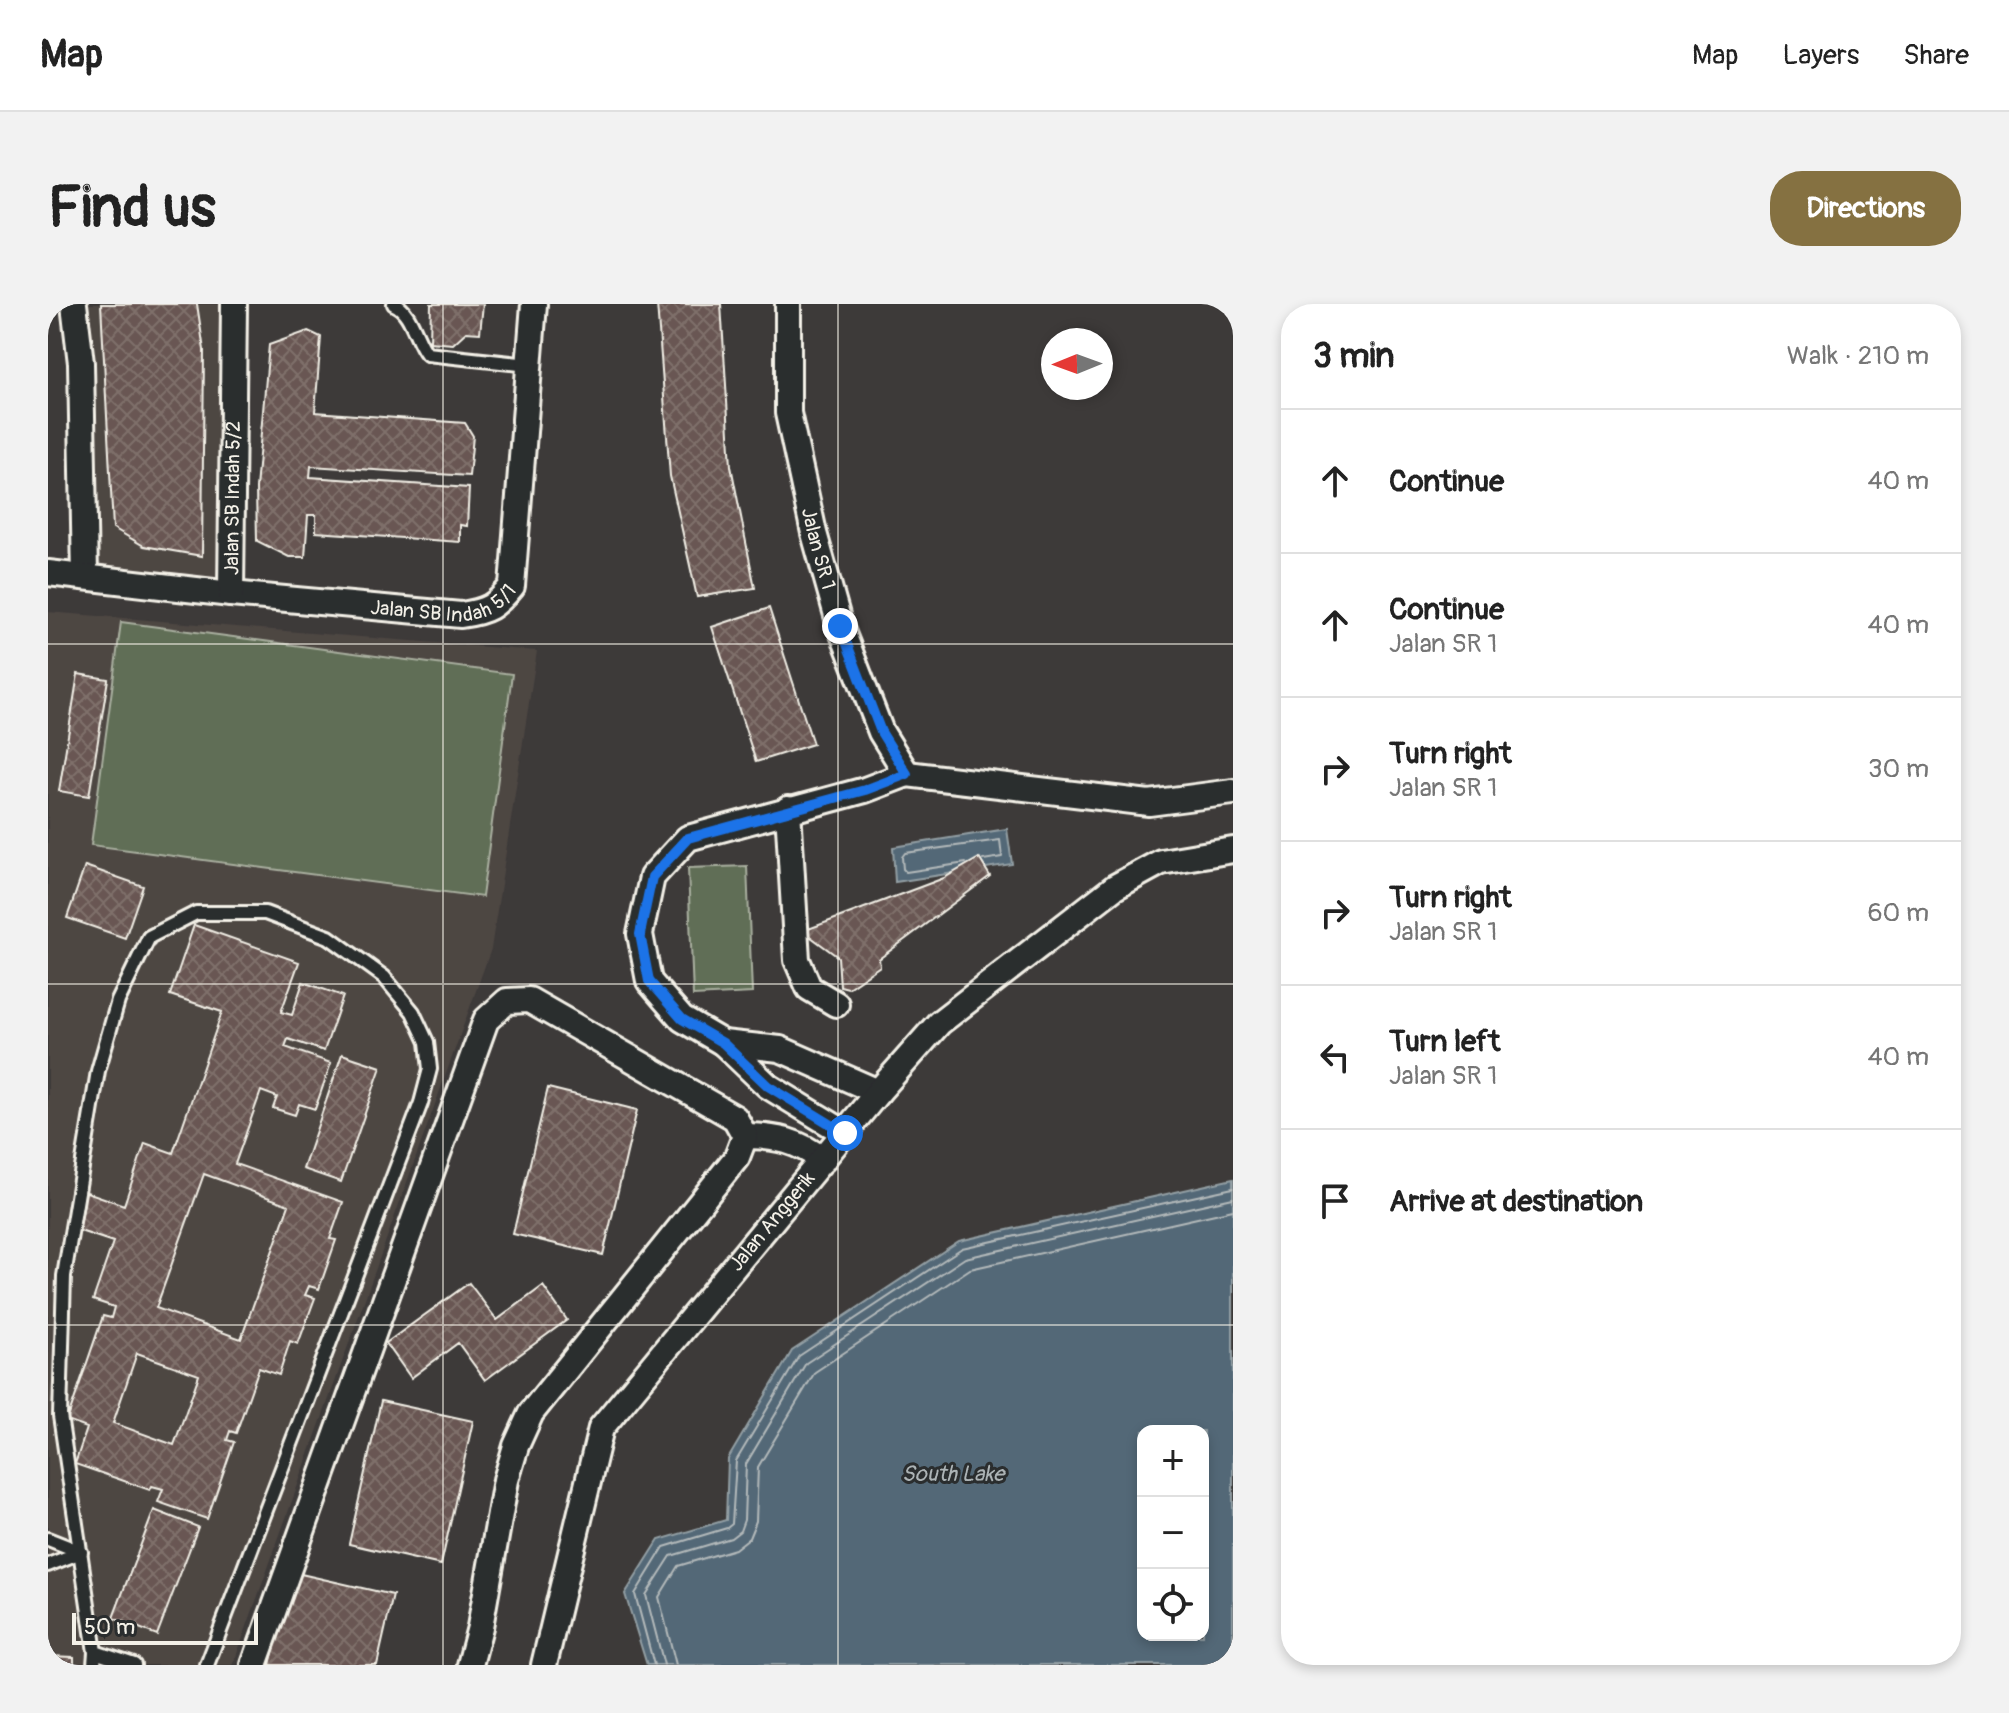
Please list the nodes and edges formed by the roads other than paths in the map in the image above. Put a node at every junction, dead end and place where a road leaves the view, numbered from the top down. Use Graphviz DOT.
graph roads {
  1 [pos="74,304"];
  2 [pos="234,304"];
  3 [pos="394,304"];
  4 [pos="534,304"];
  5 [pos="788,304"];
  6 [pos="529,365"];
  7 [pos="48,573"];
  8 [pos="85,577"];
  9 [pos="231,594"];
  10 [pos="907,774"];
  11 [pos="1233,792"];
  12 [pos="788,809"];
  13 [pos="1233,850"];
  14 [pos="836,1004"];
  15 [pos="723,1043"];
  16 [pos="878,1092"];
  17 [pos="845,1133"];
  18 [pos="745,1136"];
  19 [pos="823,1160"];
  20 [pos="48,1539"];
  21 [pos="81,1552"];
  22 [pos="48,1565"];
  23 [pos="95,1659"];
  24 [pos="134,1665"];
  25 [pos="207,1665"];
  26 [pos="254,1665"];
  27 [pos="470,1665"];
  28 [pos="544,1665"];
  1 -- 8 [label="street"];
  2 -- 9 [label="street, Jalan SB Indah 5/2"];
  3 -- 6 [label="lane"];
  4 -- 6 [label="street, Jalan SB Indah 5/1"];
  5 -- 10 [label="street, Jalan SR 1"];
  6 -- 9 [label="street, Jalan SB Indah 5/1"];
  7 -- 8 [label="street, Jalan SB Indah 5/2"];
  8 -- 9 [label="street, Jalan SB Indah 5/2"];
  10 -- 11 [label="street"];
  10 -- 12 [label="street"];
  12 -- 14 [label="street"];
  12 -- 15 [label="street"];
  13 -- 16 [label="street, Jalan Anggerik"];
  15 -- 16 [label="street"];
  15 -- 17 [label="street"];
  16 -- 17 [label="street, Jalan Anggerik"];
  17 -- 19 [label="street, Jalan Anggerik"];
  18 -- 19 [label="street"];
  18 -- 26 [label="street"];
  18 -- 27 [label="street"];
  19 -- 28 [label="street, Jalan Anggerik"];
  20 -- 21 [label="lane"];
  21 -- 22 [label="lane"];
  21 -- 23 [label="lane"];
  21 -- 25 [label="lane"];
  23 -- 24 [label="lane"];
}
